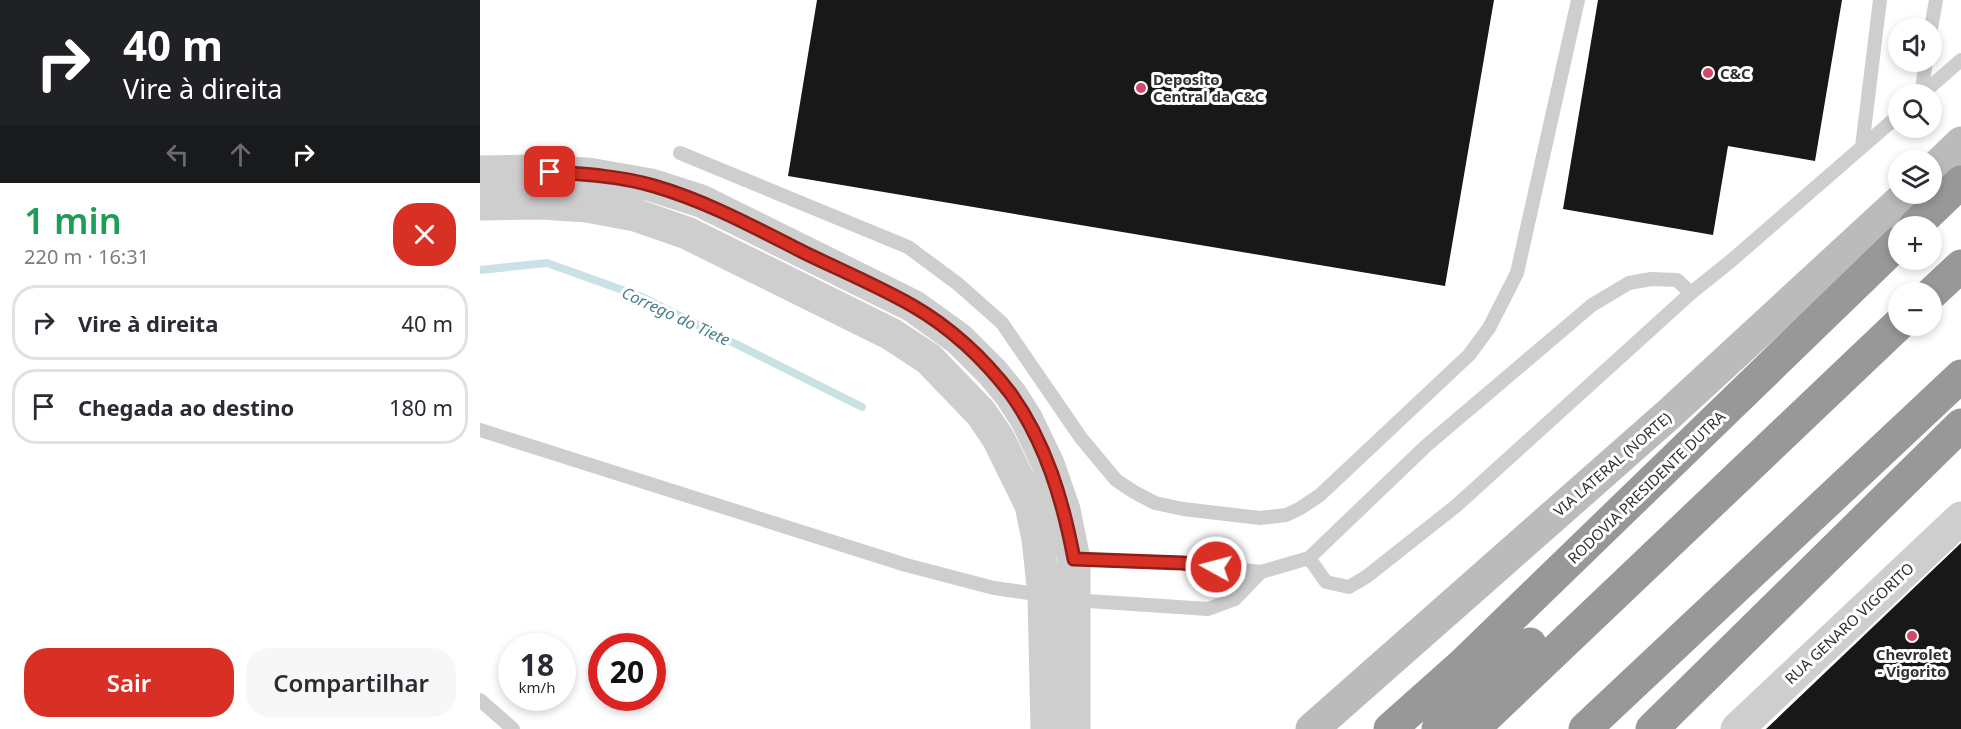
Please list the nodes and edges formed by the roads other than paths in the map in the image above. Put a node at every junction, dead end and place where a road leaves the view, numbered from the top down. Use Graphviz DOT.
graph roads {
  1 [pos="1578,0"];
  2 [pos="1880,0"];
  3 [pos="1936,0"];
  4 [pos="1933,18"];
  5 [pos="1961,60"];
  6 [pos="1933,84"];
  7 [pos="1888,125"];
  8 [pos="1961,144"];
  9 [pos="1862,147"];
  10 [pos="681,153"];
  11 [pos="1942,162"];
  12 [pos="480,172"];
  13 [pos="1961,182"];
  14 [pos="480,204"];
  15 [pos="1897,204"];
  16 [pos="1925,216"];
  17 [pos="1888,253"];
  18 [pos="1961,266"];
  19 [pos="1942,284"];
  20 [pos="1691,293"];
  21 [pos="1888,334"];
  22 [pos="1961,376"];
  23 [pos="1800,418"];
  24 [pos="1961,425"];
  25 [pos="480,430"];
  26 [pos="1961,518"];
  27 [pos="1309,558"];
  28 [pos="1074,559"];
  29 [pos="1261,572"];
  30 [pos="1058,597"];
  31 [pos="480,700"];
  32 [pos="1320,721"];
  33 [pos="513,729"];
  34 [pos="1047,729"];
  35 [pos="1074,729"];
  36 [pos="1390,729"];
  37 [pos="1438,729"];
  38 [pos="1473,729"];
  39 [pos="1585,729"];
  40 [pos="1652,729"];
  41 [pos="1737,729"];
  1 -- 10 [label="lane"];
  2 -- 9 [label="lane"];
  3 -- 4 [label="lane"];
  5 -- 6 [label="lane"];
  7 -- 9 [label="lane"];
  8 -- 11 [label="main road"];
  9 -- 20 [label="lane"];
  12 -- 28 [label="street"];
  13 -- 16 [label="highway"];
  14 -- 30 [label="street"];
  15 -- 32 [label="main road, VIA LATERAL (NORTE)"];
  17 -- 36 [label="highway, RODOVIA PRESIDENTE DUTRA"];
  18 -- 19 [label="highway"];
  20 -- 27 [label="lane"];
  20 -- 27 [label="lane"];
  21 -- 23 [label="highway"];
  22 -- 39 [label="highway"];
  23 -- 37 [label="highway"];
  23 -- 38 [label="highway"];
  24 -- 40 [label="highway"];
  25 -- 30 [label="lane"];
  26 -- 41 [label="street, RUA GENARO VIGORITO"];
  27 -- 29 [label="lane"];
  28 -- 29 [label="lane"];
  28 -- 30 [label="street"];
  29 -- 30 [label="lane"];
  30 -- 34 [label="street"];
  30 -- 35 [label="street"];
  31 -- 33 [label="lane"];
}
